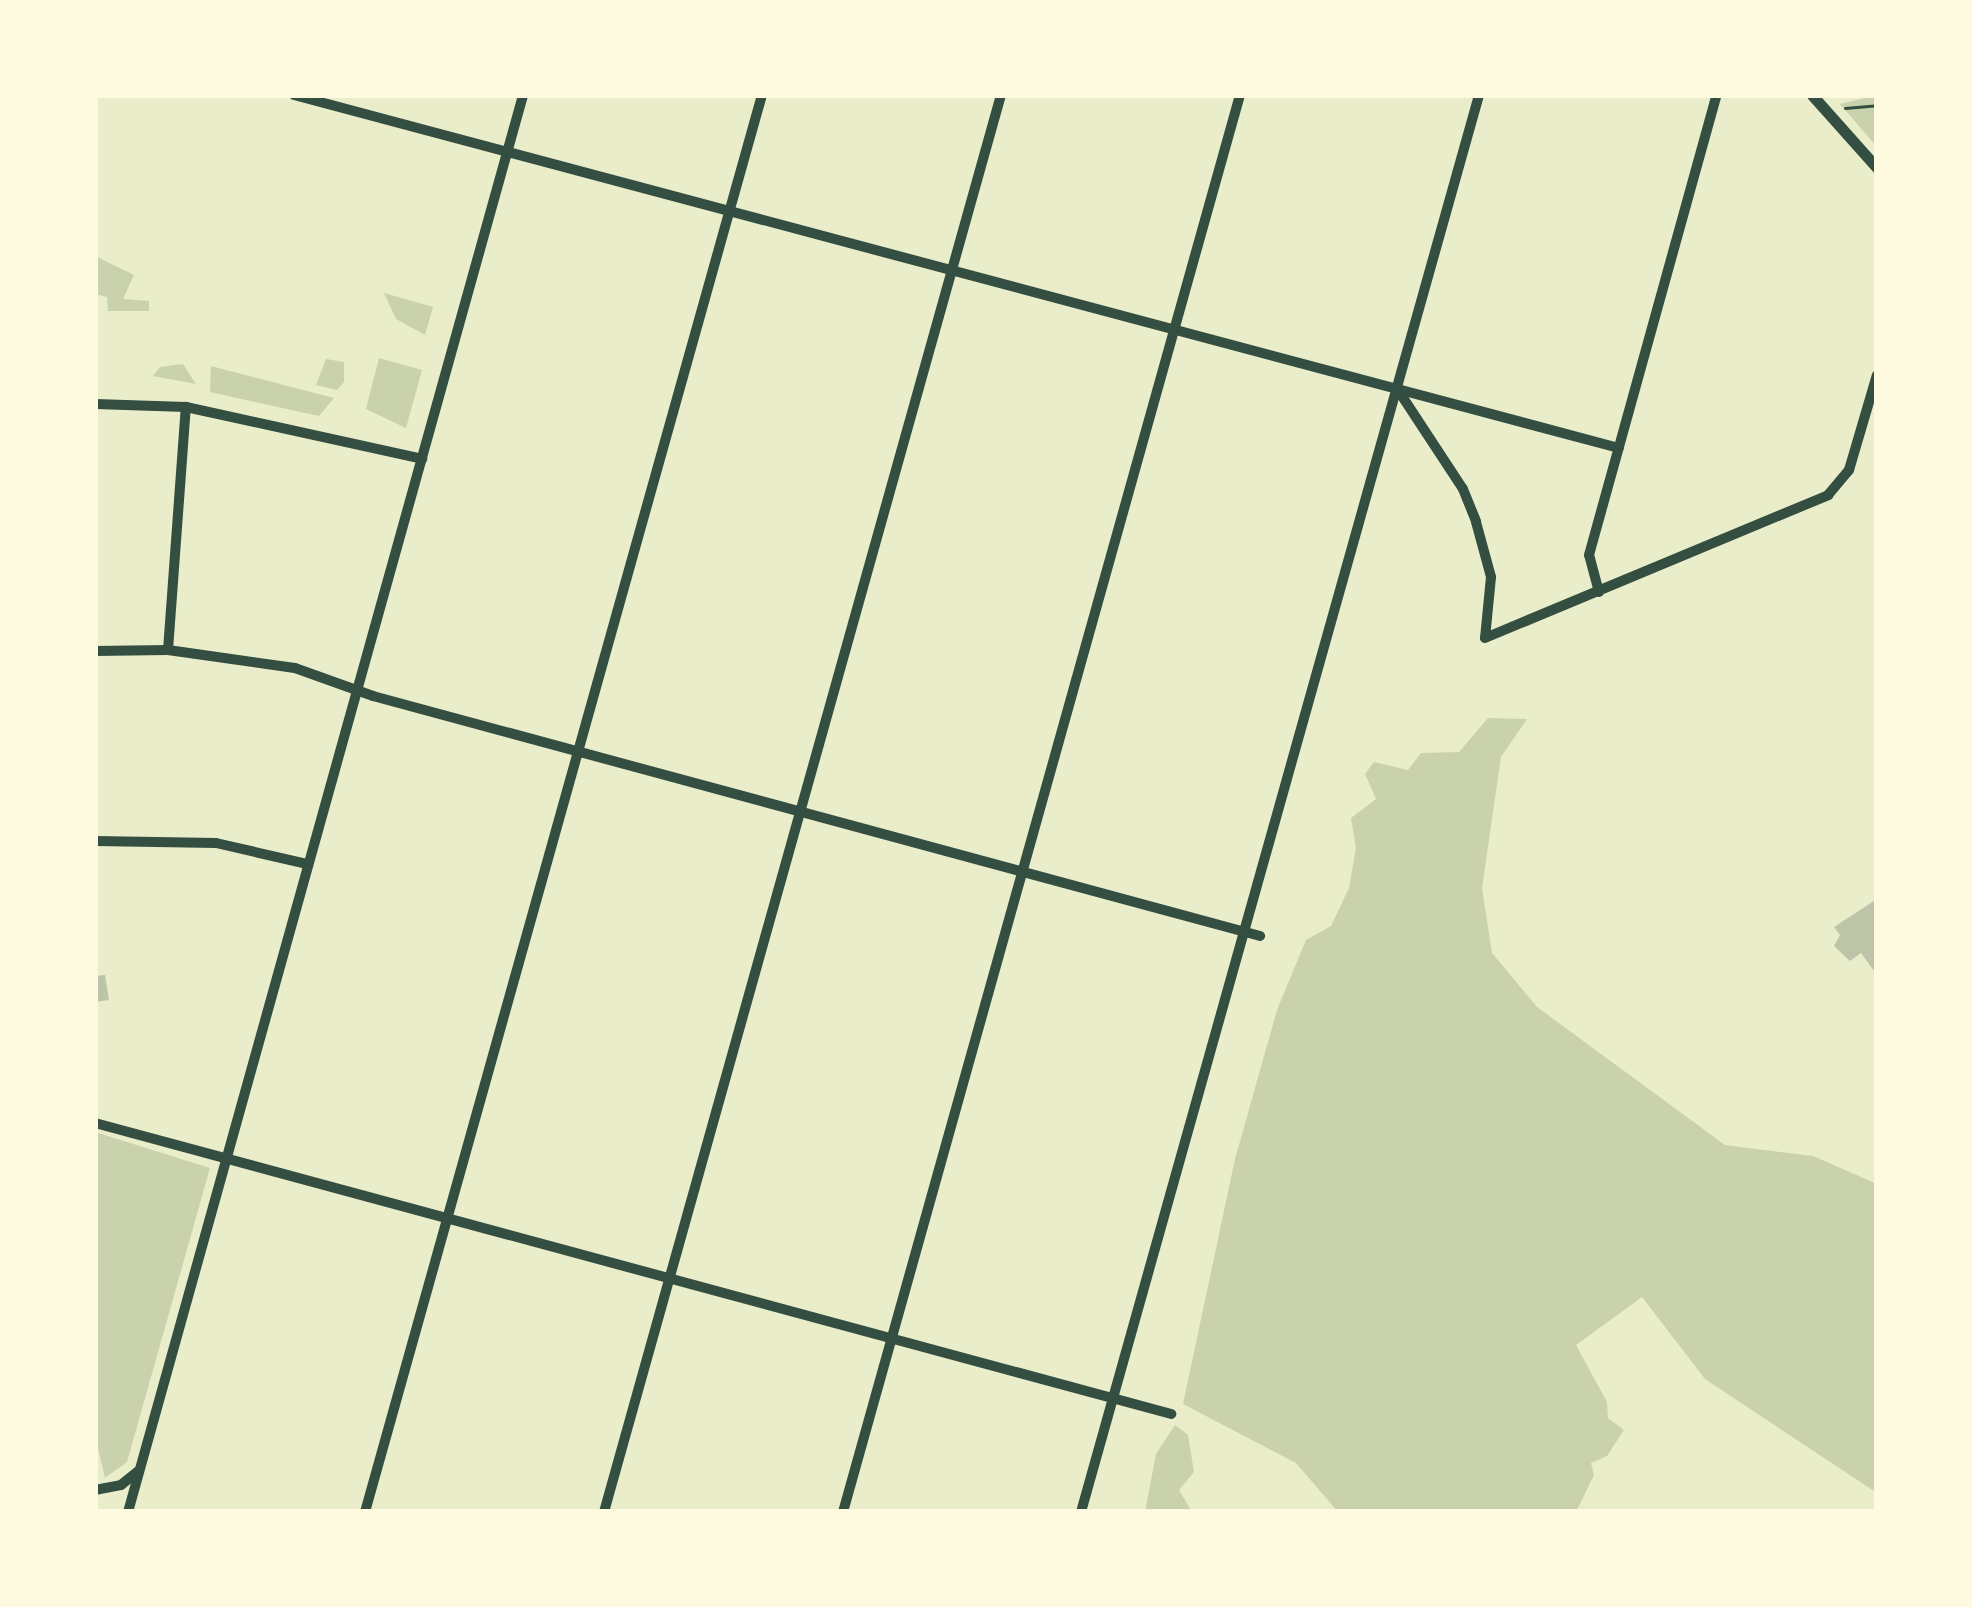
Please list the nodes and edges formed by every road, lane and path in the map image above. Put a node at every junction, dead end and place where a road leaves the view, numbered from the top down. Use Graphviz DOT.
graph roads {
  1 [pos="294,95"];
  2 [pos="524,95"];
  3 [pos="762,95"];
  4 [pos="1001,95"];
  5 [pos="1240,95"];
  6 [pos="1479,95"];
  7 [pos="1717,95"];
  8 [pos="1812,95"];
  9 [pos="1877,106"];
  10 [pos="1844,108"];
  11 [pos="508,152"];
  12 [pos="1877,168"];
  13 [pos="730,211"];
  14 [pos="952,270"];
  15 [pos="1174,330"];
  16 [pos="1877,375"];
  17 [pos="1397,389"];
  18 [pos="95,404"];
  19 [pos="186,407"];
  20 [pos="1618,448"];
  21 [pos="422,458"];
  22 [pos="1599,592"];
  23 [pos="168,650"];
  24 [pos="95,651"];
  25 [pos="357,688"];
  26 [pos="578,751"];
  27 [pos="800,810"];
  28 [pos="95,841"];
  29 [pos="308,864"];
  30 [pos="1022,872"];
  31 [pos="1244,932"];
  32 [pos="1260,936"];
  33 [pos="95,1123"];
  34 [pos="224,1158"];
  35 [pos="447,1218"];
  36 [pos="669,1277"];
  37 [pos="892,1337"];
  38 [pos="1114,1396"];
  39 [pos="1172,1414"];
  40 [pos="139,1471"];
  41 [pos="95,1490"];
  42 [pos="128,1512"];
  43 [pos="365,1512"];
  44 [pos="604,1512"];
  45 [pos="843,1512"];
  46 [pos="1081,1512"];
  1 -- 11 [label="street"];
  2 -- 11 [label="street"];
  3 -- 13 [label="street"];
  4 -- 14 [label="street"];
  5 -- 15 [label="street"];
  6 -- 17 [label="street"];
  7 -- 20 [label="street"];
  8 -- 12 [label="street"];
  9 -- 10 [label="path"];
  11 -- 13 [label="street"];
  11 -- 21 [label="street"];
  13 -- 14 [label="street"];
  13 -- 26 [label="street"];
  14 -- 15 [label="street"];
  14 -- 27 [label="street"];
  15 -- 17 [label="street"];
  15 -- 30 [label="street"];
  16 -- 22 [label="street"];
  17 -- 20 [label="street"];
  17 -- 22 [label="street"];
  17 -- 31 [label="street"];
  18 -- 19 [label="street"];
  19 -- 21 [label="street"];
  19 -- 23 [label="street"];
  20 -- 22 [label="street"];
  21 -- 25 [label="street"];
  23 -- 24 [label="street"];
  23 -- 25 [label="street"];
  25 -- 26 [label="street"];
  25 -- 29 [label="street"];
  26 -- 27 [label="street"];
  26 -- 35 [label="street"];
  27 -- 30 [label="street"];
  27 -- 36 [label="street"];
  28 -- 29 [label="street"];
  29 -- 34 [label="street"];
  30 -- 31 [label="street"];
  30 -- 37 [label="street"];
  31 -- 32 [label="street"];
  31 -- 38 [label="street"];
  33 -- 34 [label="street"];
  34 -- 35 [label="street"];
  34 -- 40 [label="street"];
  35 -- 36 [label="street"];
  35 -- 43 [label="street"];
  36 -- 37 [label="street"];
  36 -- 44 [label="street"];
  37 -- 38 [label="street"];
  37 -- 45 [label="street"];
  38 -- 39 [label="street"];
  38 -- 46 [label="street"];
  40 -- 41 [label="street"];
  40 -- 42 [label="street"];
}
